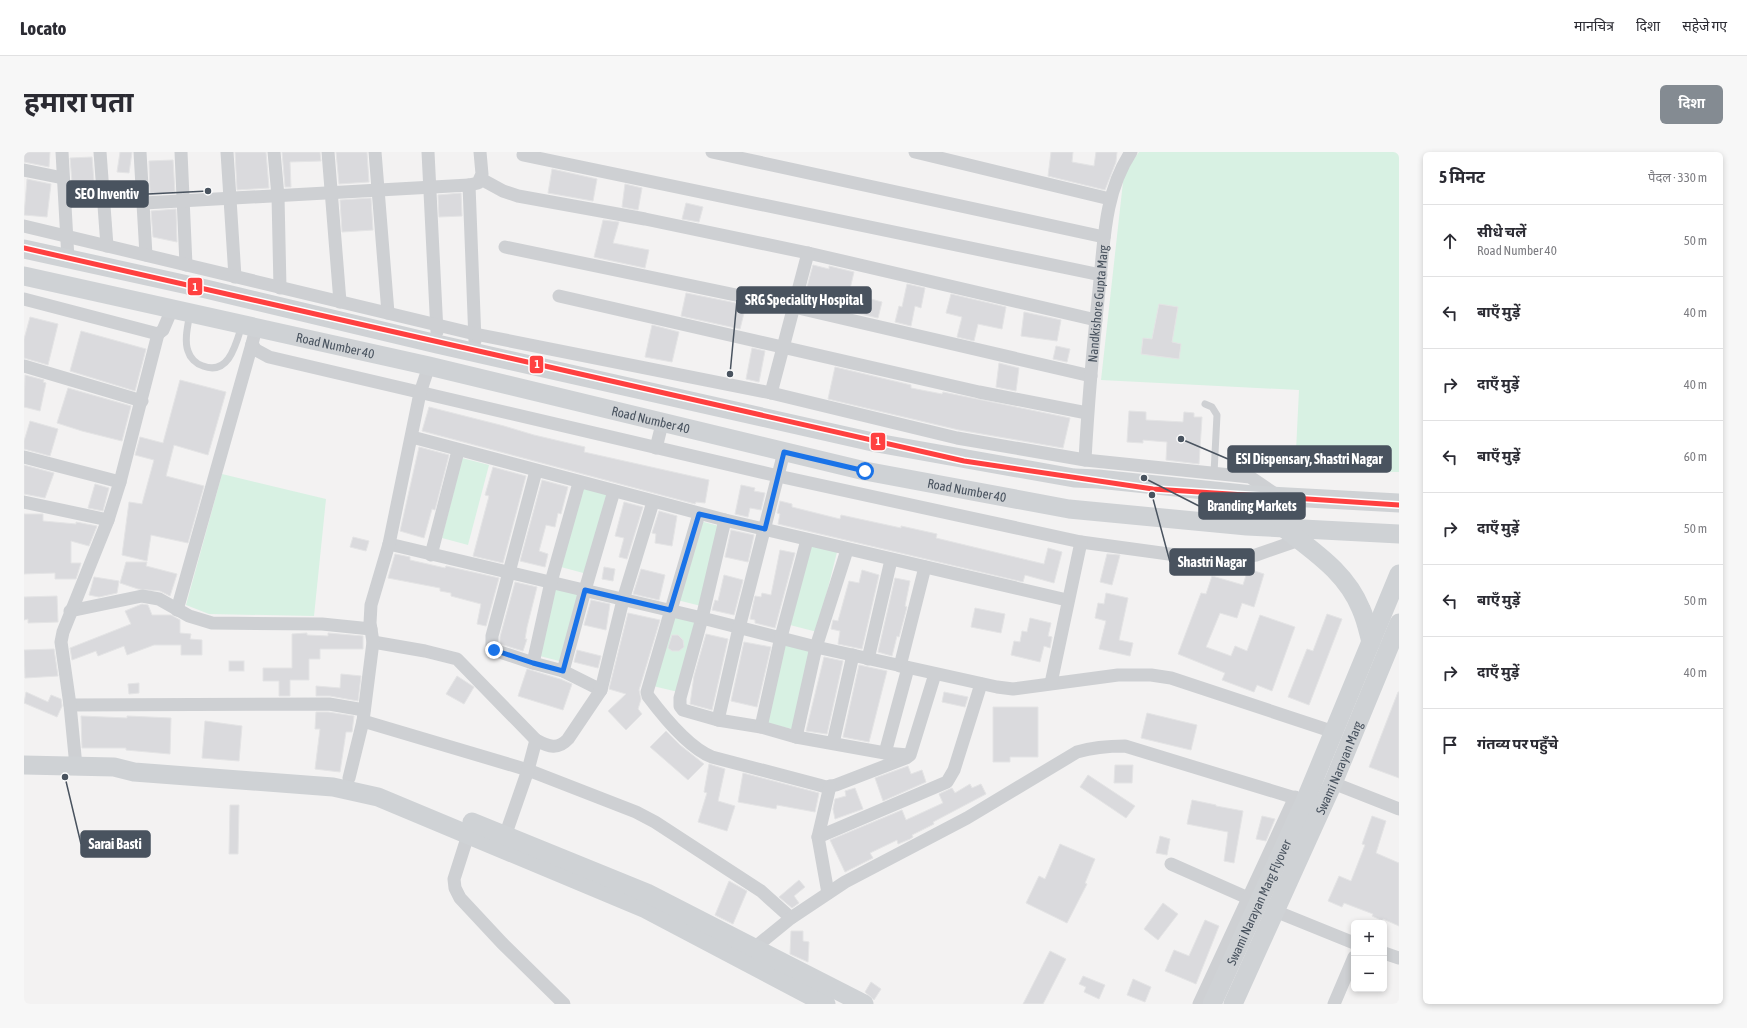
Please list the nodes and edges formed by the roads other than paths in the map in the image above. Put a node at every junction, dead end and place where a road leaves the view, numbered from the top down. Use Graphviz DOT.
graph roads {
  1 [pos="62,152"];
  2 [pos="100,152"];
  3 [pos="140,152"];
  4 [pos="181,152"];
  5 [pos="228,152"];
  6 [pos="274,152"];
  7 [pos="328,152"];
  8 [pos="375,152"];
  9 [pos="428,152"];
  10 [pos="480,152"];
  11 [pos="712,152"];
  12 [pos="915,152"];
  13 [pos="1131,152"];
  14 [pos="523,155"];
  15 [pos="24,170"];
  16 [pos="63,178"];
  17 [pos="482,179"];
  18 [pos="469,186"];
  19 [pos="429,188"];
  20 [pos="378,189"];
  21 [pos="332,193"];
  22 [pos="278,196"];
  23 [pos="1110,199"];
  24 [pos="230,200"];
  25 [pos="183,201"];
  26 [pos="144,203"];
  27 [pos="24,226"];
  28 [pos="68,237"];
  29 [pos="1104,237"];
  30 [pos="107,246"];
  31 [pos="505,247"];
  32 [pos="24,249"];
  33 [pos="808,253"];
  34 [pos="146,255"];
  35 [pos="68,259"];
  36 [pos="186,265"];
  37 [pos="1101,274"];
  38 [pos="24,276"];
  39 [pos="235,277"];
  40 [pos="280,288"];
  41 [pos="559,296"];
  42 [pos="24,299"];
  43 [pos="340,302"];
  44 [pos="794,307"];
  45 [pos="181,311"];
  46 [pos="388,313"];
  47 [pos="1096,320"];
  48 [pos="437,325"];
  49 [pos="250,332"];
  50 [pos="158,334"];
  51 [pos="475,342"];
  52 [pos="437,344"];
  53 [pos="783,347"];
  54 [pos="24,366"];
  55 [pos="429,366"];
  56 [pos="1091,376"];
  57 [pos="771,393"];
  58 [pos="420,394"];
  59 [pos="142,401"];
  60 [pos="1205,404"];
  61 [pos="1087,413"];
  62 [pos="662,424"];
  63 [pos="412,437"];
  64 [pos="957,438"];
  65 [pos="656,448"];
  66 [pos="458,451"];
  67 [pos="784,452"];
  68 [pos="24,457"];
  69 [pos="953,457"];
  70 [pos="1084,460"];
  71 [pos="536,471"];
  72 [pos="1214,473"];
  73 [pos="778,476"];
  74 [pos="120,482"];
  75 [pos="579,483"];
  76 [pos="614,491"];
  77 [pos="1279,497"];
  78 [pos="24,502"];
  79 [pos="653,502"];
  80 [pos="1399,503"];
  81 [pos="699,514"];
  82 [pos="108,520"];
  83 [pos="725,520"];
  84 [pos="1284,528"];
  85 [pos="765,529"];
  86 [pos="1399,534"];
  87 [pos="807,540"];
  88 [pos="1299,540"];
  89 [pos="1081,542"];
  90 [pos="389,544"];
  91 [pos="847,550"];
  92 [pos="431,555"];
  93 [pos="891,560"];
  94 [pos="925,567"];
  95 [pos="508,572"];
  96 [pos="1399,574"];
  97 [pos="551,582"];
  98 [pos="585,590"];
  99 [pos="623,600"];
  100 [pos="1067,600"];
  101 [pos="177,610"];
  102 [pos="670,610"];
  103 [pos="70,611"];
  104 [pos="702,618"];
  105 [pos="1399,623"];
  106 [pos="739,628"];
  107 [pos="372,636"];
  108 [pos="780,637"];
  109 [pos="1371,642"];
  110 [pos="816,647"];
  111 [pos="853,656"];
  112 [pos="868,659"];
  113 [pos="533,663"];
  114 [pos="904,667"];
  115 [pos="563,671"];
  116 [pos="935,674"];
  117 [pos="1051,683"];
  118 [pos="981,684"];
  119 [pos="601,690"];
  120 [pos="70,705"];
  121 [pos="364,716"];
  122 [pos="718,720"];
  123 [pos="761,727"];
  124 [pos="1334,732"];
  125 [pos="796,737"];
  126 [pos="536,740"];
  127 [pos="833,744"];
  128 [pos="885,753"];
  129 [pos="910,755"];
  130 [pos="24,765"];
  131 [pos="76,766"];
  132 [pos="114,767"];
  133 [pos="528,770"];
  134 [pos="349,778"];
  135 [pos="1333,783"];
  136 [pos="830,786"];
  137 [pos="1300,799"];
  138 [pos="1399,809"];
  139 [pos="468,835"];
  140 [pos="505,836"];
  141 [pos="818,837"];
  142 [pos="1171,864"];
  143 [pos="828,893"];
  144 [pos="1248,898"];
  145 [pos="1276,911"];
  146 [pos="791,918"];
  147 [pos="1351,942"];
  148 [pos="754,948"];
  149 [pos="1387,954"];
  150 [pos="1399,958"];
  151 [pos="1351,963"];
  152 [pos="564,1004"];
  153 [pos="826,1004"];
  154 [pos="864,1004"];
  155 [pos="1199,1004"];
  156 [pos="1212,1004"];
  157 [pos="1233,1004"];
  158 [pos="1334,1004"];
  1 -- 16 [label="street"];
  2 -- 30 [label="street"];
  3 -- 26 [label="street"];
  4 -- 25 [label="street"];
  5 -- 24 [label="street"];
  6 -- 22 [label="street"];
  7 -- 21 [label="street"];
  8 -- 20 [label="street"];
  9 -- 19 [label="street"];
  10 -- 17 [label="street"];
  11 -- 29 [label="street"];
  12 -- 23 [label="street"];
  13 -- 23 [label="street, Nandkishore Gupta Marg"];
  14 -- 37 [label="street"];
  15 -- 16 [label="street"];
  16 -- 28 [label="street"];
  17 -- 18 [label="street"];
  17 -- 33 [label="street"];
  18 -- 19 [label="street"];
  18 -- 51 [label="street"];
  19 -- 20 [label="street"];
  19 -- 48 [label="street"];
  20 -- 21 [label="street"];
  20 -- 46 [label="street"];
  21 -- 22 [label="street"];
  21 -- 43 [label="street"];
  22 -- 24 [label="street"];
  22 -- 40 [label="street"];
  23 -- 29 [label="street, Nandkishore Gupta Marg"];
  24 -- 25 [label="street"];
  24 -- 39 [label="street"];
  25 -- 26 [label="street"];
  25 -- 36 [label="street"];
  26 -- 34 [label="street"];
  27 -- 28 [label="street"];
  28 -- 30 [label="street"];
  28 -- 35 [label="street"];
  29 -- 37 [label="street, Nandkishore Gupta Marg"];
  30 -- 34 [label="street"];
  31 -- 44 [label="street"];
  32 -- 35 [label="main road"];
  33 -- 44 [label="street"];
  33 -- 47 [label="street"];
  34 -- 36 [label="street"];
  35 -- 52 [label="main road"];
  36 -- 39 [label="street"];
  37 -- 47 [label="street, Nandkishore Gupta Marg"];
  38 -- 45 [label="main road, Road Number 40"];
  39 -- 40 [label="street"];
  40 -- 43 [label="street"];
  41 -- 53 [label="street"];
  42 -- 50 [label="street"];
  43 -- 46 [label="street"];
  44 -- 53 [label="street"];
  44 -- 56 [label="street"];
  45 -- 49 [label="main road, Road Number 40"];
  45 -- 49 [label="lane"];
  45 -- 50 [label="street"];
  46 -- 48 [label="street"];
  47 -- 56 [label="street, Nandkishore Gupta Marg"];
  48 -- 51 [label="street"];
  48 -- 52 [label="street"];
  49 -- 55 [label="main road, Road Number 40"];
  49 -- 58 [label="street"];
  49 -- 101 [label="street"];
  50 -- 59 [label="street"];
  51 -- 52 [label="main road"];
  51 -- 57 [label="street"];
  51 -- 69 [label="main road"];
  53 -- 57 [label="street"];
  53 -- 61 [label="street"];
  54 -- 59 [label="street"];
  55 -- 58 [label="street"];
  55 -- 62 [label="main road, Road Number 40"];
  56 -- 61 [label="street, Nandkishore Gupta Marg"];
  57 -- 64 [label="street"];
  58 -- 63 [label="street"];
  58 -- 65 [label="street"];
  59 -- 74 [label="street"];
  60 -- 72 [label="lane"];
  61 -- 70 [label="street, Nandkishore Gupta Marg"];
  62 -- 65 [label="street"];
  62 -- 67 [label="main road, Road Number 40"];
  63 -- 66 [label="street"];
  63 -- 90 [label="street"];
  64 -- 69 [label="street"];
  64 -- 70 [label="street"];
  65 -- 73 [label="street"];
  66 -- 71 [label="street"];
  66 -- 92 [label="street"];
  67 -- 73 [label="street"];
  67 -- 84 [label="main road, Road Number 40"];
  68 -- 74 [label="street"];
  69 -- 77 [label="main road"];
  70 -- 72 [label="street"];
  71 -- 75 [label="street"];
  71 -- 95 [label="street"];
  72 -- 77 [label="street"];
  73 -- 85 [label="street"];
  73 -- 89 [label="street"];
  74 -- 82 [label="street"];
  75 -- 76 [label="street"];
  75 -- 97 [label="street"];
  76 -- 79 [label="street"];
  76 -- 98 [label="street"];
  77 -- 80 [label="main road"];
  78 -- 82 [label="street"];
  79 -- 81 [label="street"];
  79 -- 99 [label="street"];
  81 -- 83 [label="street"];
  81 -- 102 [label="street"];
  82 -- 103 [label="street"];
  83 -- 85 [label="street"];
  83 -- 104 [label="street"];
  84 -- 86 [label="main road, Road Number 40"];
  84 -- 88 [label="main road"];
  85 -- 87 [label="street"];
  85 -- 106 [label="street"];
  87 -- 91 [label="street"];
  87 -- 108 [label="street"];
  88 -- 89 [label="street"];
  88 -- 109 [label="main road"];
  89 -- 100 [label="street"];
  90 -- 92 [label="street"];
  90 -- 107 [label="street"];
  91 -- 93 [label="street"];
  91 -- 110 [label="street"];
  92 -- 95 [label="street"];
  93 -- 94 [label="street"];
  93 -- 112 [label="street"];
  94 -- 100 [label="street"];
  94 -- 114 [label="street"];
  95 -- 97 [label="street"];
  95 -- 113 [label="street"];
  96 -- 109 [label="main road, Swami Narayan Marg"];
  97 -- 98 [label="street"];
  97 -- 113 [label="street"];
  98 -- 99 [label="street"];
  98 -- 115 [label="street"];
  99 -- 102 [label="street"];
  99 -- 119 [label="street"];
  100 -- 117 [label="street"];
  101 -- 103 [label="street"];
  101 -- 107 [label="street"];
  102 -- 104 [label="street"];
  102 -- 136 [label="street"];
  103 -- 120 [label="street"];
  104 -- 106 [label="street"];
  104 -- 122 [label="street"];
  105 -- 135 [label="main road, Swami Narayan Marg"];
  106 -- 108 [label="street"];
  106 -- 122 [label="street"];
  107 -- 121 [label="street"];
  107 -- 126 [label="street"];
  108 -- 110 [label="street"];
  108 -- 123 [label="street"];
  109 -- 124 [label="main road, Swami Narayan Marg"];
  110 -- 111 [label="street"];
  110 -- 125 [label="street"];
  111 -- 112 [label="street"];
  111 -- 127 [label="street"];
  112 -- 114 [label="street"];
  113 -- 115 [label="street"];
  114 -- 116 [label="street"];
  114 -- 128 [label="street"];
  115 -- 119 [label="street"];
  116 -- 118 [label="street"];
  116 -- 129 [label="street"];
  117 -- 118 [label="street"];
  117 -- 124 [label="street"];
  118 -- 141 [label="street"];
  119 -- 126 [label="street"];
  120 -- 121 [label="street"];
  120 -- 131 [label="street"];
  121 -- 133 [label="street"];
  121 -- 134 [label="street"];
  122 -- 123 [label="street"];
  123 -- 125 [label="street"];
  124 -- 137 [label="main road, Swami Narayan Marg"];
  125 -- 127 [label="street"];
  126 -- 133 [label="street"];
  127 -- 128 [label="street"];
  128 -- 129 [label="street"];
  129 -- 136 [label="street"];
  130 -- 131 [label="main road"];
  131 -- 132 [label="main road"];
  132 -- 134 [label="main road"];
  132 -- 139 [label="main road"];
  133 -- 140 [label="street"];
  133 -- 146 [label="street"];
  134 -- 140 [label="main road"];
  135 -- 138 [label="street"];
  135 -- 145 [label="main road, Swami Narayan Marg"];
  136 -- 141 [label="street"];
  137 -- 143 [label="street"];
  137 -- 144 [label="street"];
  137 -- 156 [label="main road, Swami Narayan Marg Flyover"];
  139 -- 152 [label="street"];
  139 -- 153 [label="main road"];
  140 -- 148 [label="main road"];
  141 -- 143 [label="street"];
  142 -- 144 [label="street"];
  143 -- 146 [label="street"];
  144 -- 155 [label="street"];
  145 -- 147 [label="street"];
  145 -- 157 [label="main road, Swami Narayan Marg Flyover"];
  146 -- 148 [label="street"];
  148 -- 154 [label="main road"];
  149 -- 150 [label="street"];
  151 -- 158 [label="street"];
}
